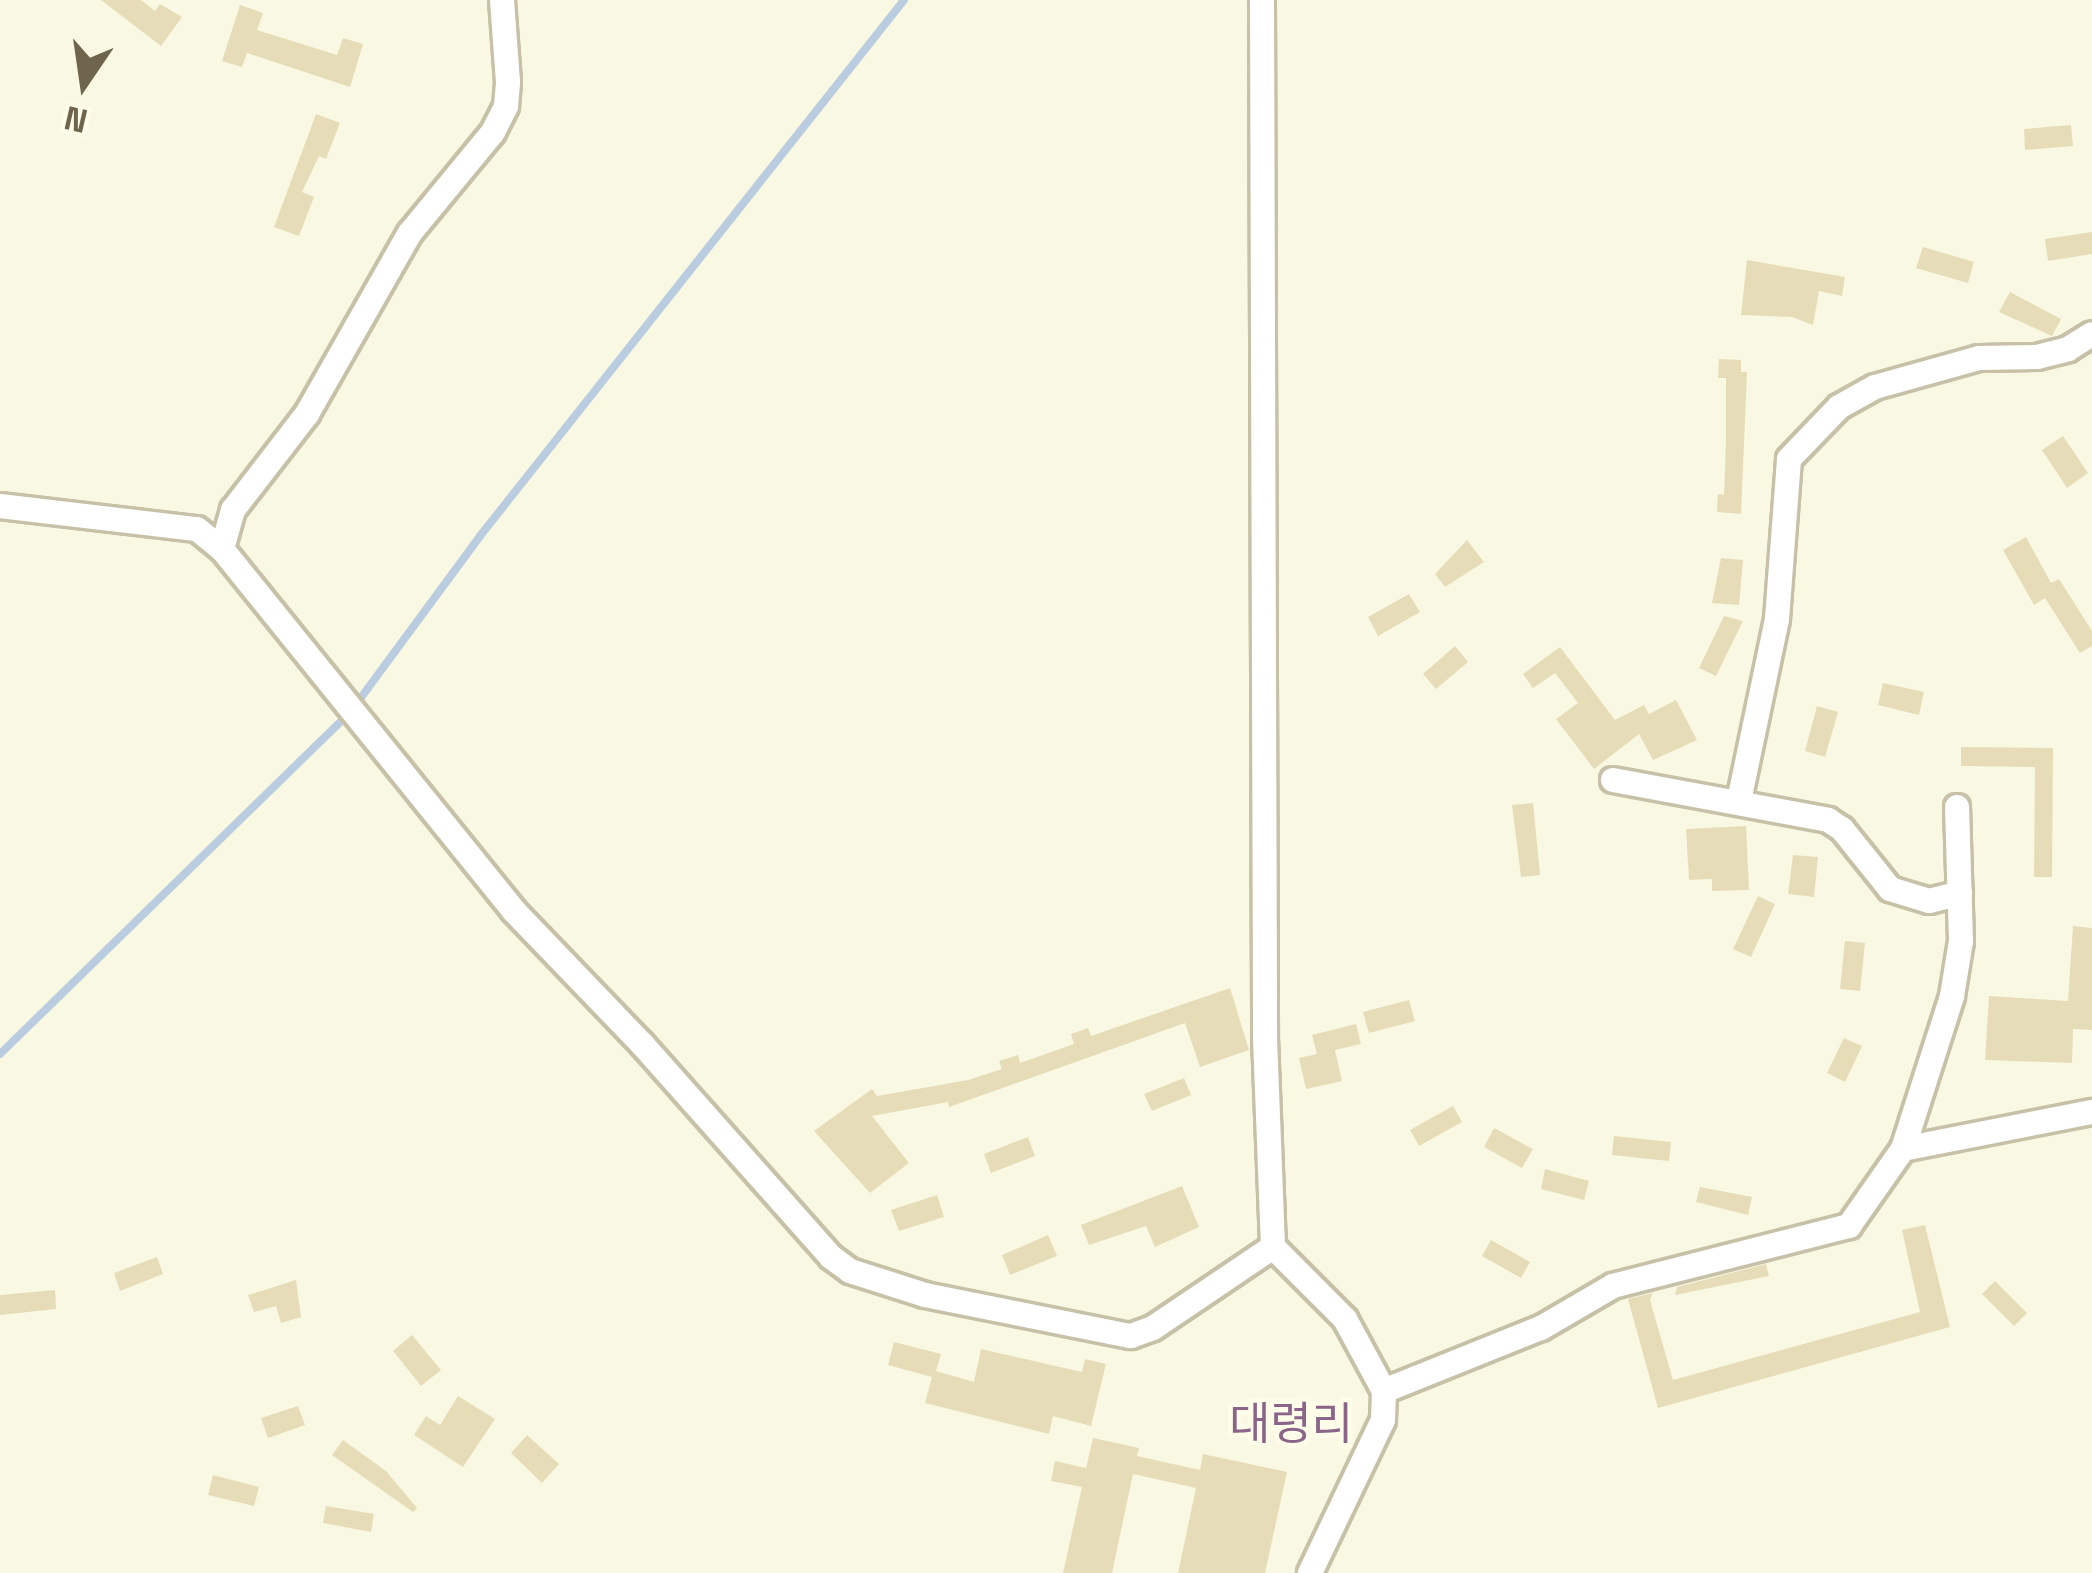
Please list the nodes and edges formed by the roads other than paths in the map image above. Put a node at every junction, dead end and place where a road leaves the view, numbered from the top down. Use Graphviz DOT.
graph roads {
  1 [pos="502,0"];
  2 [pos="1262,0"];
  3 [pos="2092,334"];
  4 [pos="0,506"];
  5 [pos="222,549"];
  6 [pos="1613,780"];
  7 [pos="1739,801"];
  8 [pos="1957,807"];
  9 [pos="1960,893"];
  10 [pos="2092,1112"];
  11 [pos="1903,1149"];
  12 [pos="1273,1247"];
  13 [pos="1384,1391"];
  14 [pos="1310,1573"];
  1 -- 5 [label="street"];
  2 -- 12 [label="street"];
  3 -- 7 [label="street"];
  4 -- 5 [label="street"];
  5 -- 12 [label="street"];
  6 -- 7 [label="street"];
  7 -- 9 [label="street"];
  8 -- 9 [label="street"];
  9 -- 11 [label="street"];
  10 -- 11 [label="street"];
  11 -- 13 [label="street"];
  12 -- 13 [label="street"];
  13 -- 14 [label="street"];
}
